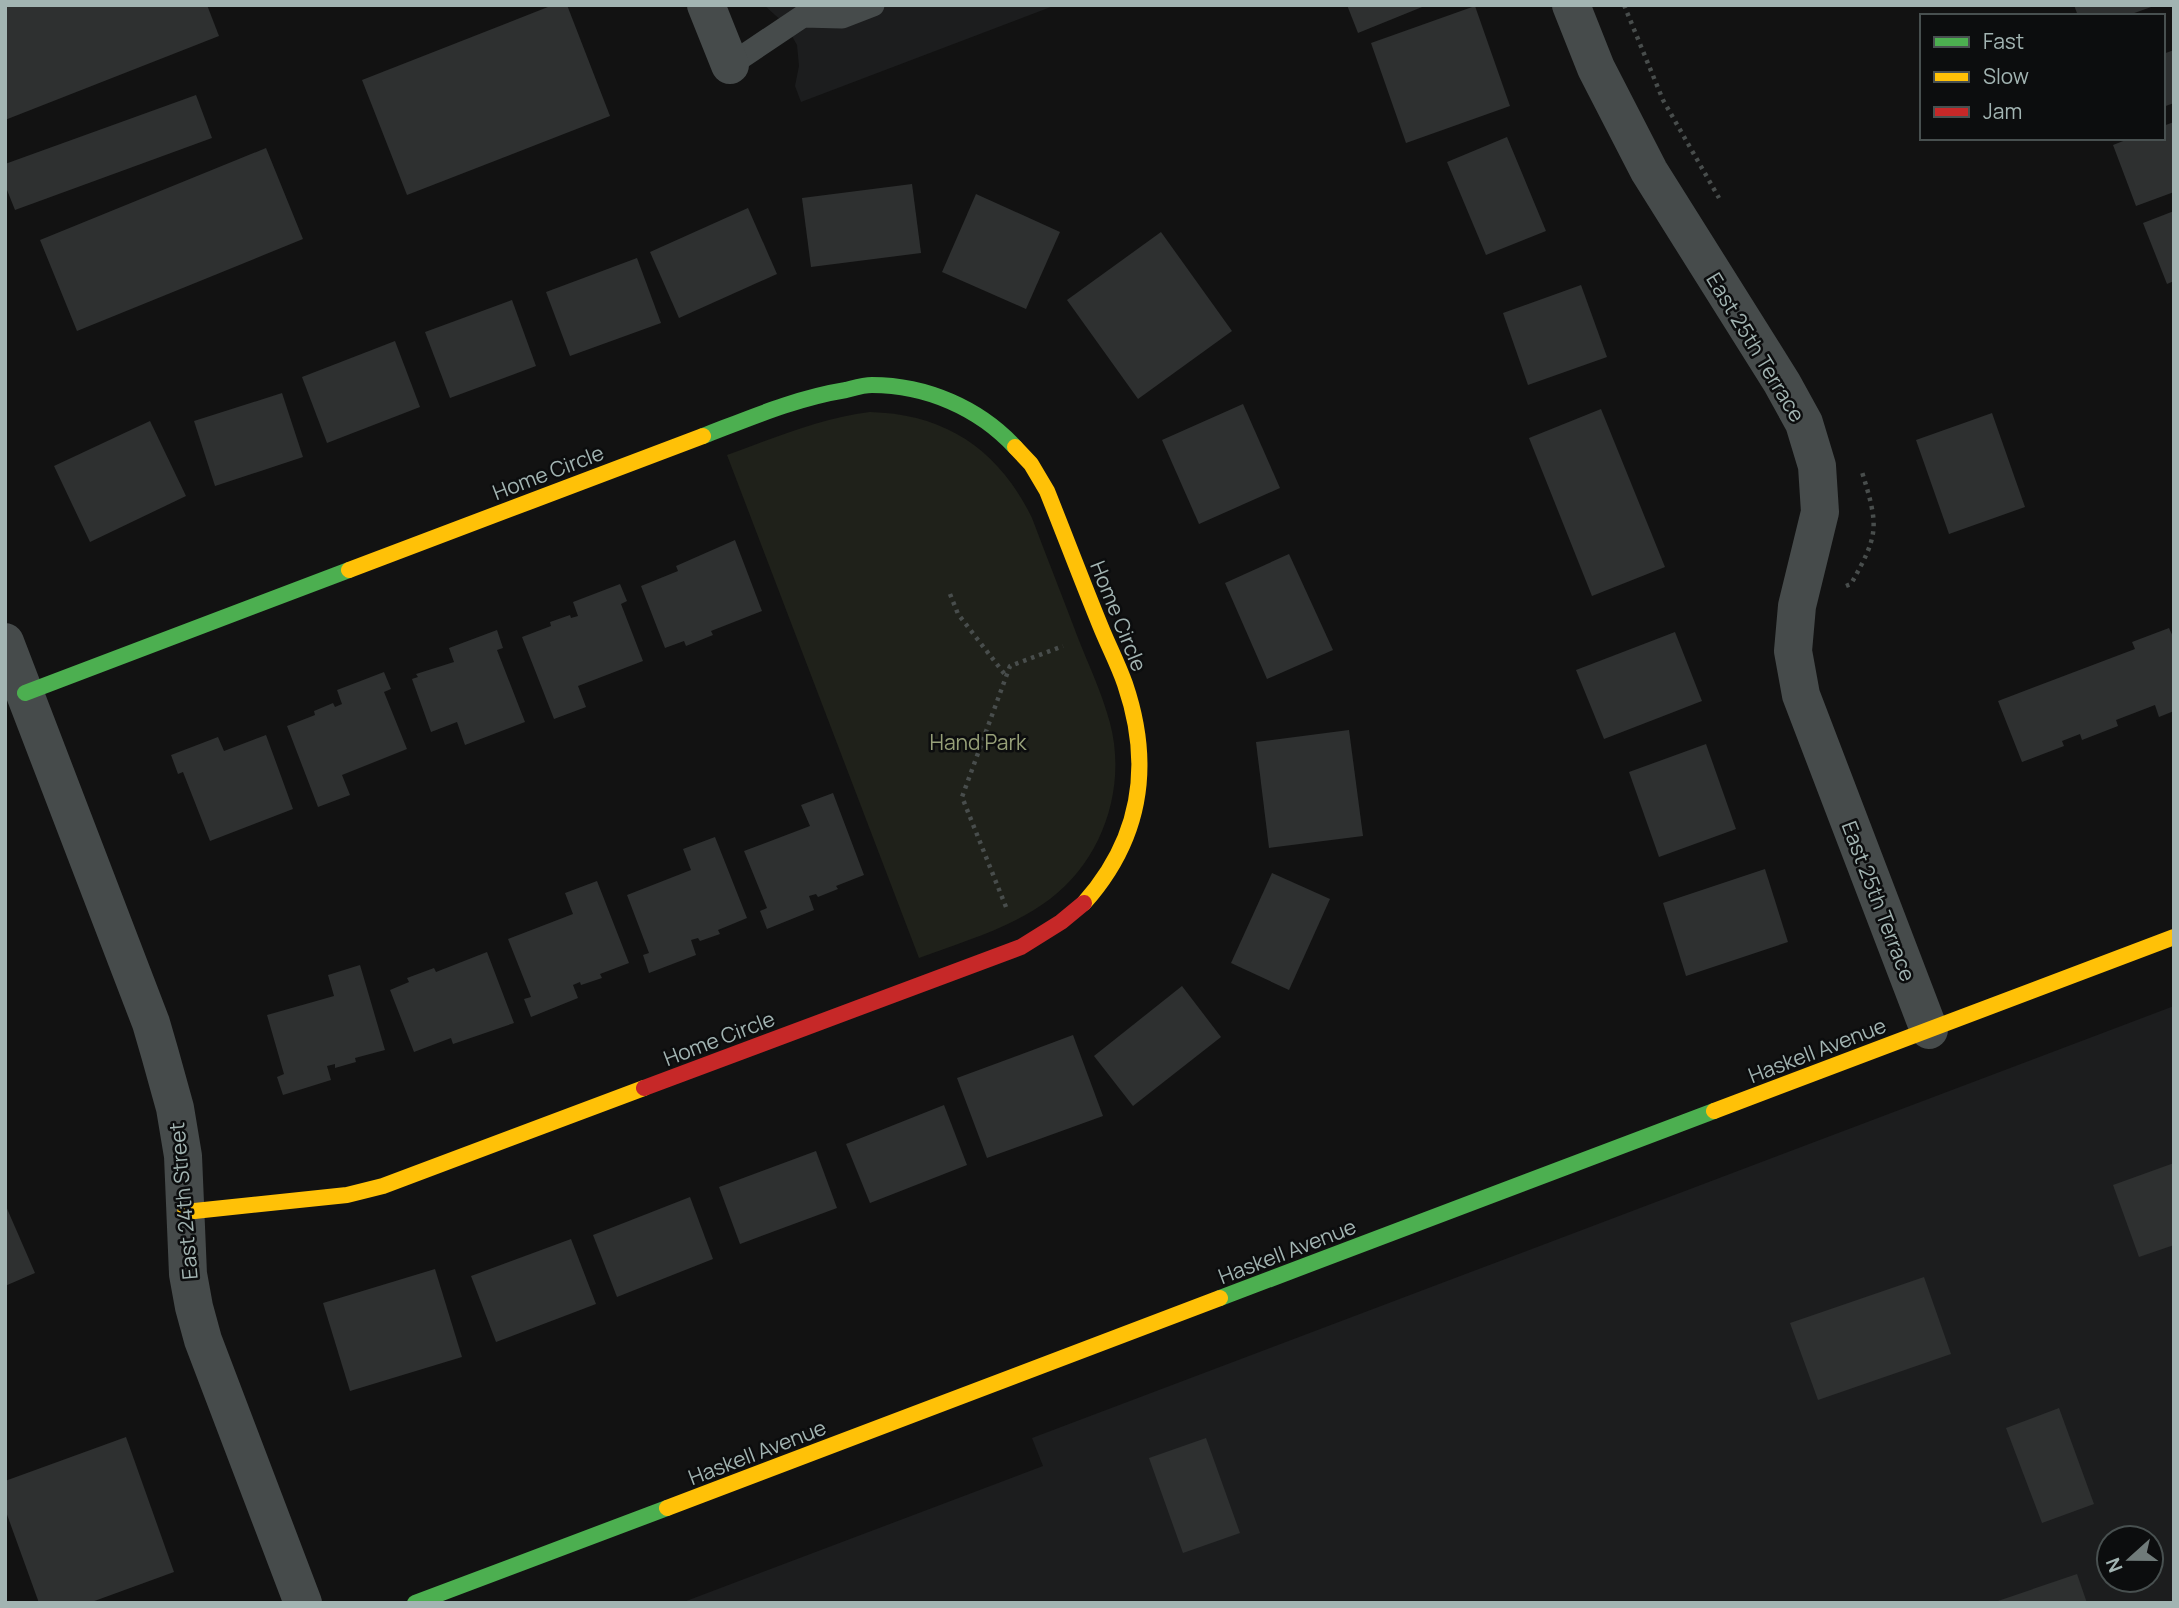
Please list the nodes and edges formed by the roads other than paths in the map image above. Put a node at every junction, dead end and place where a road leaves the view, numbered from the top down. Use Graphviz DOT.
graph roads {
  1 [pos="706,5"];
  2 [pos="873,5"];
  3 [pos="1571,5"];
  4 [pos="730,65"];
  5 [pos="5,642"];
  6 [pos="25,693"];
  7 [pos="2174,937"];
  8 [pos="1929,1030"];
  9 [pos="185,1212"];
  10 [pos="303,1603"];
  11 [pos="415,1603"];
  1 -- 4 [label="street"];
  2 -- 4 [label="lane"];
  3 -- 8 [label="street, East 25th Terrace"];
  5 -- 6 [label="street, East 24th Street"];
  6 -- 9 [label="street, East 24th Street"];
  6 -- 9 [label="street, Home Circle"];
  7 -- 8 [label="street, Haskell Avenue"];
  8 -- 11 [label="street, Haskell Avenue"];
  9 -- 10 [label="street, East 24th Street"];
}
